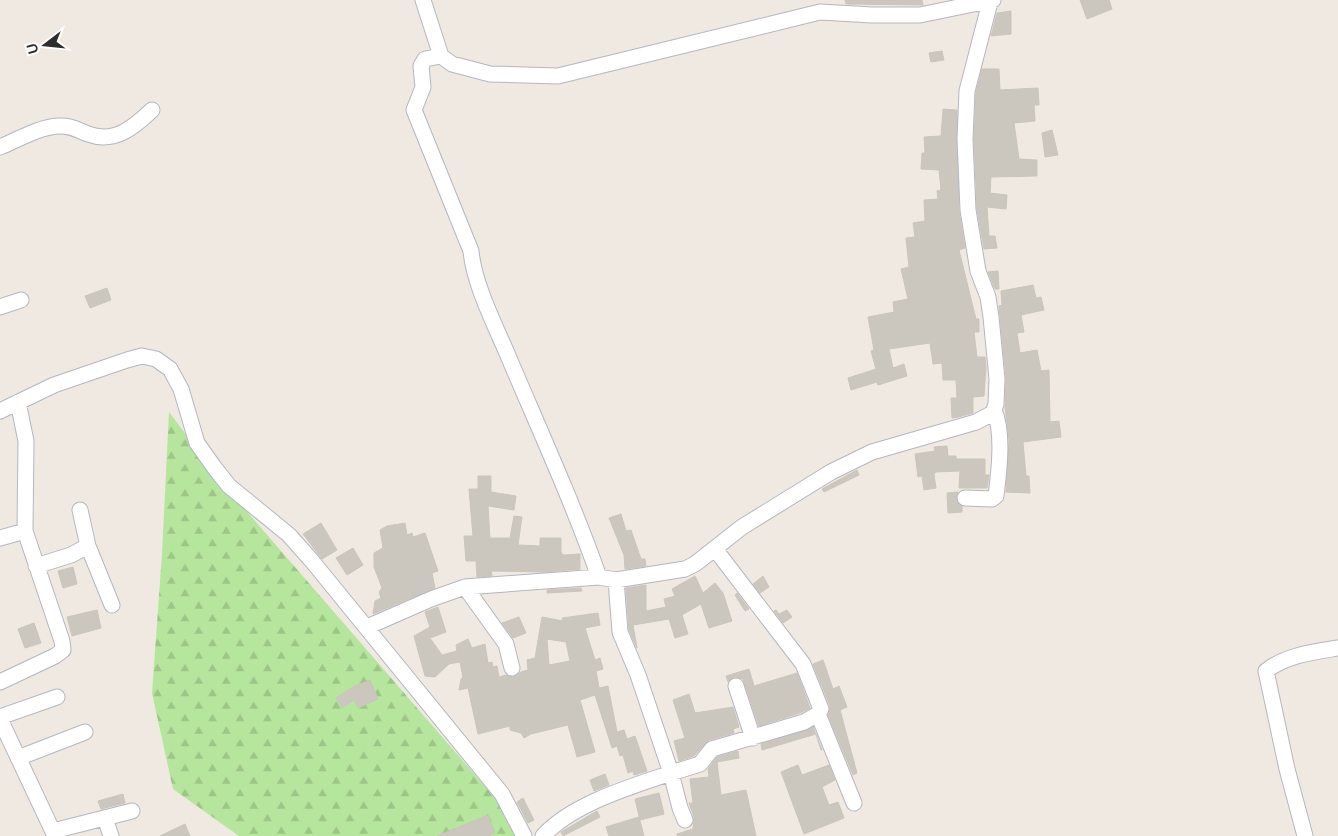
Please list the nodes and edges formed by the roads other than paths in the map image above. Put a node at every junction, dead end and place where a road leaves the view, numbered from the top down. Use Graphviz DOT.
graph roads {
  1 [pos="423,0"];
  2 [pos="991,1"];
  3 [pos="441,56"];
  4 [pos="152,110"];
  5 [pos="0,147"];
  6 [pos="21,300"];
  7 [pos="0,307"];
  8 [pos="18,402"];
  9 [pos="994,410"];
  10 [pos="0,411"];
  11 [pos="965,498"];
  12 [pos="80,510"];
  13 [pos="25,531"];
  14 [pos="0,538"];
  15 [pos="88,546"];
  16 [pos="715,549"];
  17 [pos="36,566"];
  18 [pos="598,577"];
  19 [pos="616,580"];
  20 [pos="466,587"];
  21 [pos="112,605"];
  22 [pos="367,627"];
  23 [pos="1338,648"];
  24 [pos="512,668"];
  25 [pos="0,682"];
  26 [pos="736,686"];
  27 [pos="57,697"];
  28 [pos="818,714"];
  29 [pos="0,718"];
  30 [pos="85,732"];
  31 [pos="753,738"];
  32 [pos="18,758"];
  33 [pos="671,774"];
  34 [pos="854,803"];
  35 [pos="132,811"];
  36 [pos="105,818"];
  37 [pos="685,820"];
  38 [pos="54,834"];
  39 [pos="110,836"];
  40 [pos="522,836"];
  41 [pos="543,836"];
  42 [pos="1305,836"];
  1 -- 3 [label="street"];
  2 -- 3 [label="street"];
  2 -- 9 [label="street"];
  3 -- 18 [label="street"];
  4 -- 5 [label="street"];
  6 -- 7 [label="street"];
  8 -- 10 [label="street"];
  8 -- 13 [label="street"];
  8 -- 22 [label="street"];
  9 -- 11 [label="street"];
  9 -- 16 [label="street"];
  12 -- 15 [label="street"];
  13 -- 14 [label="street"];
  13 -- 17 [label="street"];
  15 -- 17 [label="street"];
  15 -- 21 [label="street"];
  16 -- 19 [label="street"];
  16 -- 28 [label="street"];
  17 -- 25 [label="street"];
  18 -- 19 [label="street"];
  18 -- 20 [label="street"];
  19 -- 33 [label="street"];
  20 -- 22 [label="street"];
  20 -- 24 [label="street"];
  22 -- 40 [label="street"];
  23 -- 42 [label="street"];
  26 -- 31 [label="street"];
  27 -- 29 [label="street"];
  28 -- 31 [label="street"];
  28 -- 34 [label="street"];
  29 -- 32 [label="street"];
  30 -- 32 [label="street"];
  31 -- 33 [label="street"];
  32 -- 38 [label="street"];
  33 -- 37 [label="street"];
  33 -- 41 [label="street"];
  35 -- 36 [label="street"];
  36 -- 38 [label="street"];
  36 -- 39 [label="street"];
}
